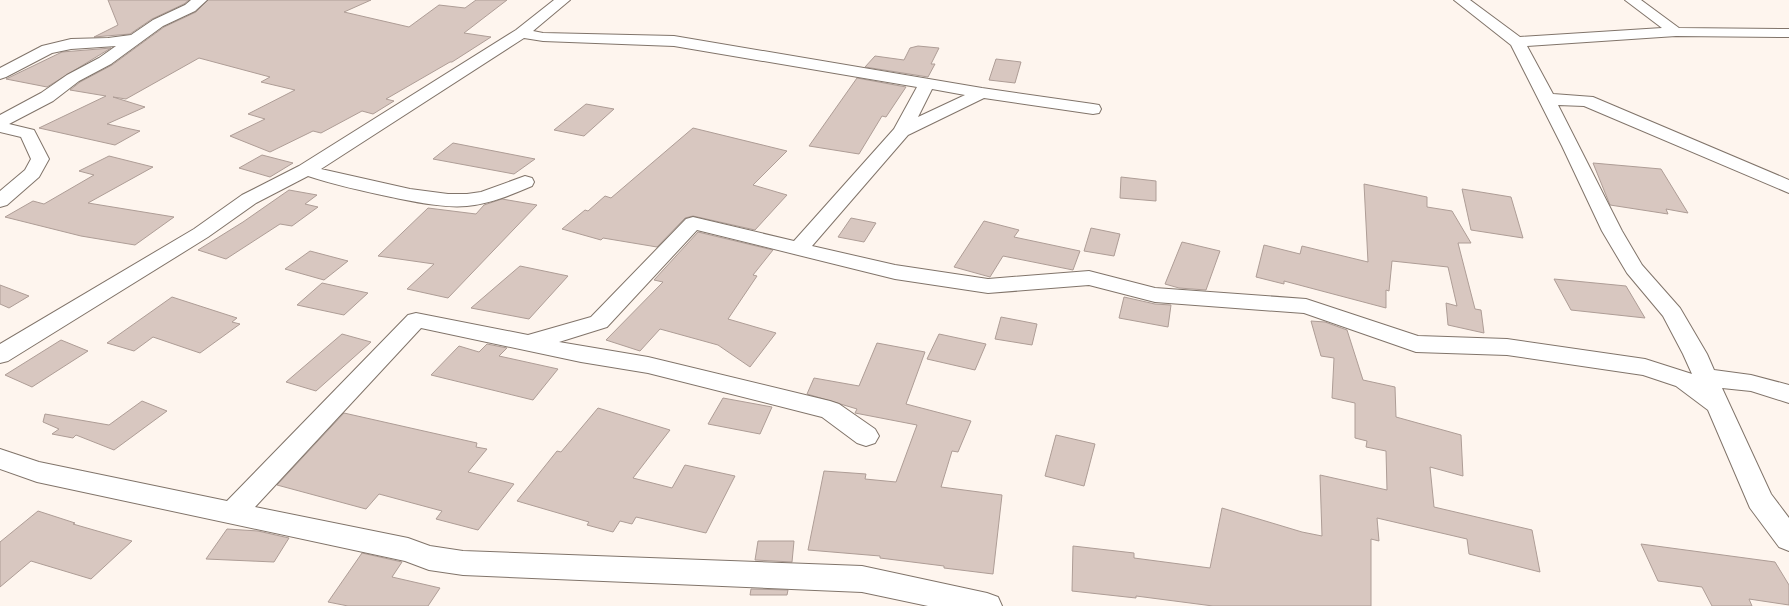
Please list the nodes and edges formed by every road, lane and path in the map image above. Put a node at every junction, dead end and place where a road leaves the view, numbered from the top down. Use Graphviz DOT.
graph roads {
  1 [pos="200,0"];
  2 [pos="563,0"];
  3 [pos="1462,0"];
  4 [pos="1632,0"];
  5 [pos="1676,32"];
  6 [pos="521,33"];
  7 [pos="1789,33"];
  8 [pos="134,39"];
  9 [pos="1517,42"];
  10 [pos="0,74"];
  11 [pos="927,83"];
  12 [pos="982,93"];
  13 [pos="1547,100"];
  14 [pos="1093,109"];
  15 [pos="0,122"];
  16 [pos="0,127"];
  17 [pos="902,131"];
  18 [pos="306,170"];
  19 [pos="525,182"];
  20 [pos="1789,187"];
  21 [pos="0,201"];
  22 [pos="799,248"];
  23 [pos="528,343"];
  24 [pos="0,354"];
  25 [pos="1705,377"];
  26 [pos="1789,394"];
  27 [pos="1718,405"];
  28 [pos="866,436"];
  29 [pos="0,458"];
  30 [pos="232,513"];
  31 [pos="1786,532"];
  32 [pos="987,606"];
  1 -- 8 [label="street"];
  2 -- 6 [label="street"];
  3 -- 9 [label="street"];
  4 -- 5 [label="street"];
  5 -- 7 [label="street"];
  5 -- 9 [label="street"];
  6 -- 11 [label="street"];
  6 -- 18 [label="street"];
  8 -- 10 [label="street"];
  8 -- 15 [label="street"];
  9 -- 13 [label="street"];
  11 -- 12 [label="street"];
  11 -- 17 [label="street"];
  12 -- 14 [label="street"];
  12 -- 17 [label="street"];
  13 -- 20 [label="street"];
  13 -- 25 [label="street"];
  16 -- 21 [label="street"];
  17 -- 22 [label="street"];
  18 -- 19 [label="street"];
  18 -- 24 [label="street"];
  22 -- 23 [label="street"];
  22 -- 27 [label="street"];
  23 -- 28 [label="street"];
  23 -- 30 [label="street"];
  25 -- 26 [label="street"];
  25 -- 27 [label="street"];
  27 -- 31 [label="street"];
  29 -- 30 [label="street"];
  30 -- 32 [label="street"];
}
